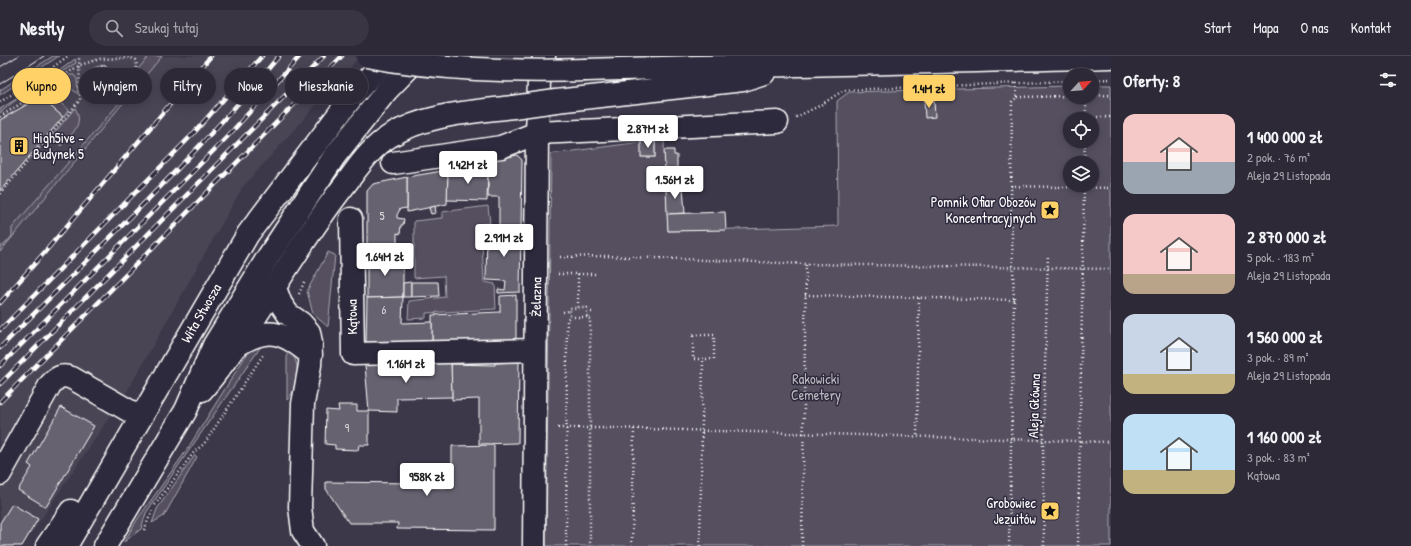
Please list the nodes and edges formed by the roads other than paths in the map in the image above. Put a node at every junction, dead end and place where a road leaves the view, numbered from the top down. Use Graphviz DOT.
graph roads {
  1 [pos="367,56"];
  2 [pos="388,56"];
  3 [pos="420,56"];
  4 [pos="544,56"];
  5 [pos="1111,57"];
  6 [pos="915,60"];
  7 [pos="792,64"];
  8 [pos="777,122"];
  9 [pos="537,133"];
  10 [pos="393,163"];
  11 [pos="351,219"];
  12 [pos="275,288"];
  13 [pos="238,345"];
  14 [pos="535,350"];
  15 [pos="311,355"];
  16 [pos="186,410"];
  17 [pos="140,417"];
  18 [pos="121,450"];
  19 [pos="0,474"];
  20 [pos="124,513"];
  21 [pos="47,546"];
  22 [pos="66,546"];
  23 [pos="105,546"];
  24 [pos="112,546"];
  25 [pos="313,546"];
  26 [pos="534,546"];
  1 -- 7 [label="main road, bridge"];
  2 -- 17 [label="main road, Wita Stwosza"];
  3 -- 16 [label="main road, Wita Stwosza"];
  4 -- 9 [label="main road, Żelazna"];
  5 -- 6 [label="main road"];
  6 -- 7 [label="main road"];
  7 -- 12 [label="main road, bridge"];
  8 -- 9 [label="main road"];
  9 -- 10 [label="main road"];
  9 -- 14 [label="main road, Żelazna"];
  11 -- 14 [label="main road, Kątowa"];
  12 -- 13 [label="main road"];
  12 -- 15 [label="main road"];
  13 -- 15 [label="main road"];
  13 -- 16 [label="main road"];
  14 -- 26 [label="main road, Żelazna"];
  15 -- 25 [label="main road"];
  16 -- 20 [label="main road, Wita Stwosza"];
  17 -- 18 [label="main road, Wita Stwosza"];
  17 -- 19 [label="main road"];
  18 -- 21 [label="main road"];
  18 -- 22 [label="main road, Wita Stwosza"];
  20 -- 23 [label="main road, Wita Stwosza"];
  20 -- 24 [label="main road"];
}
